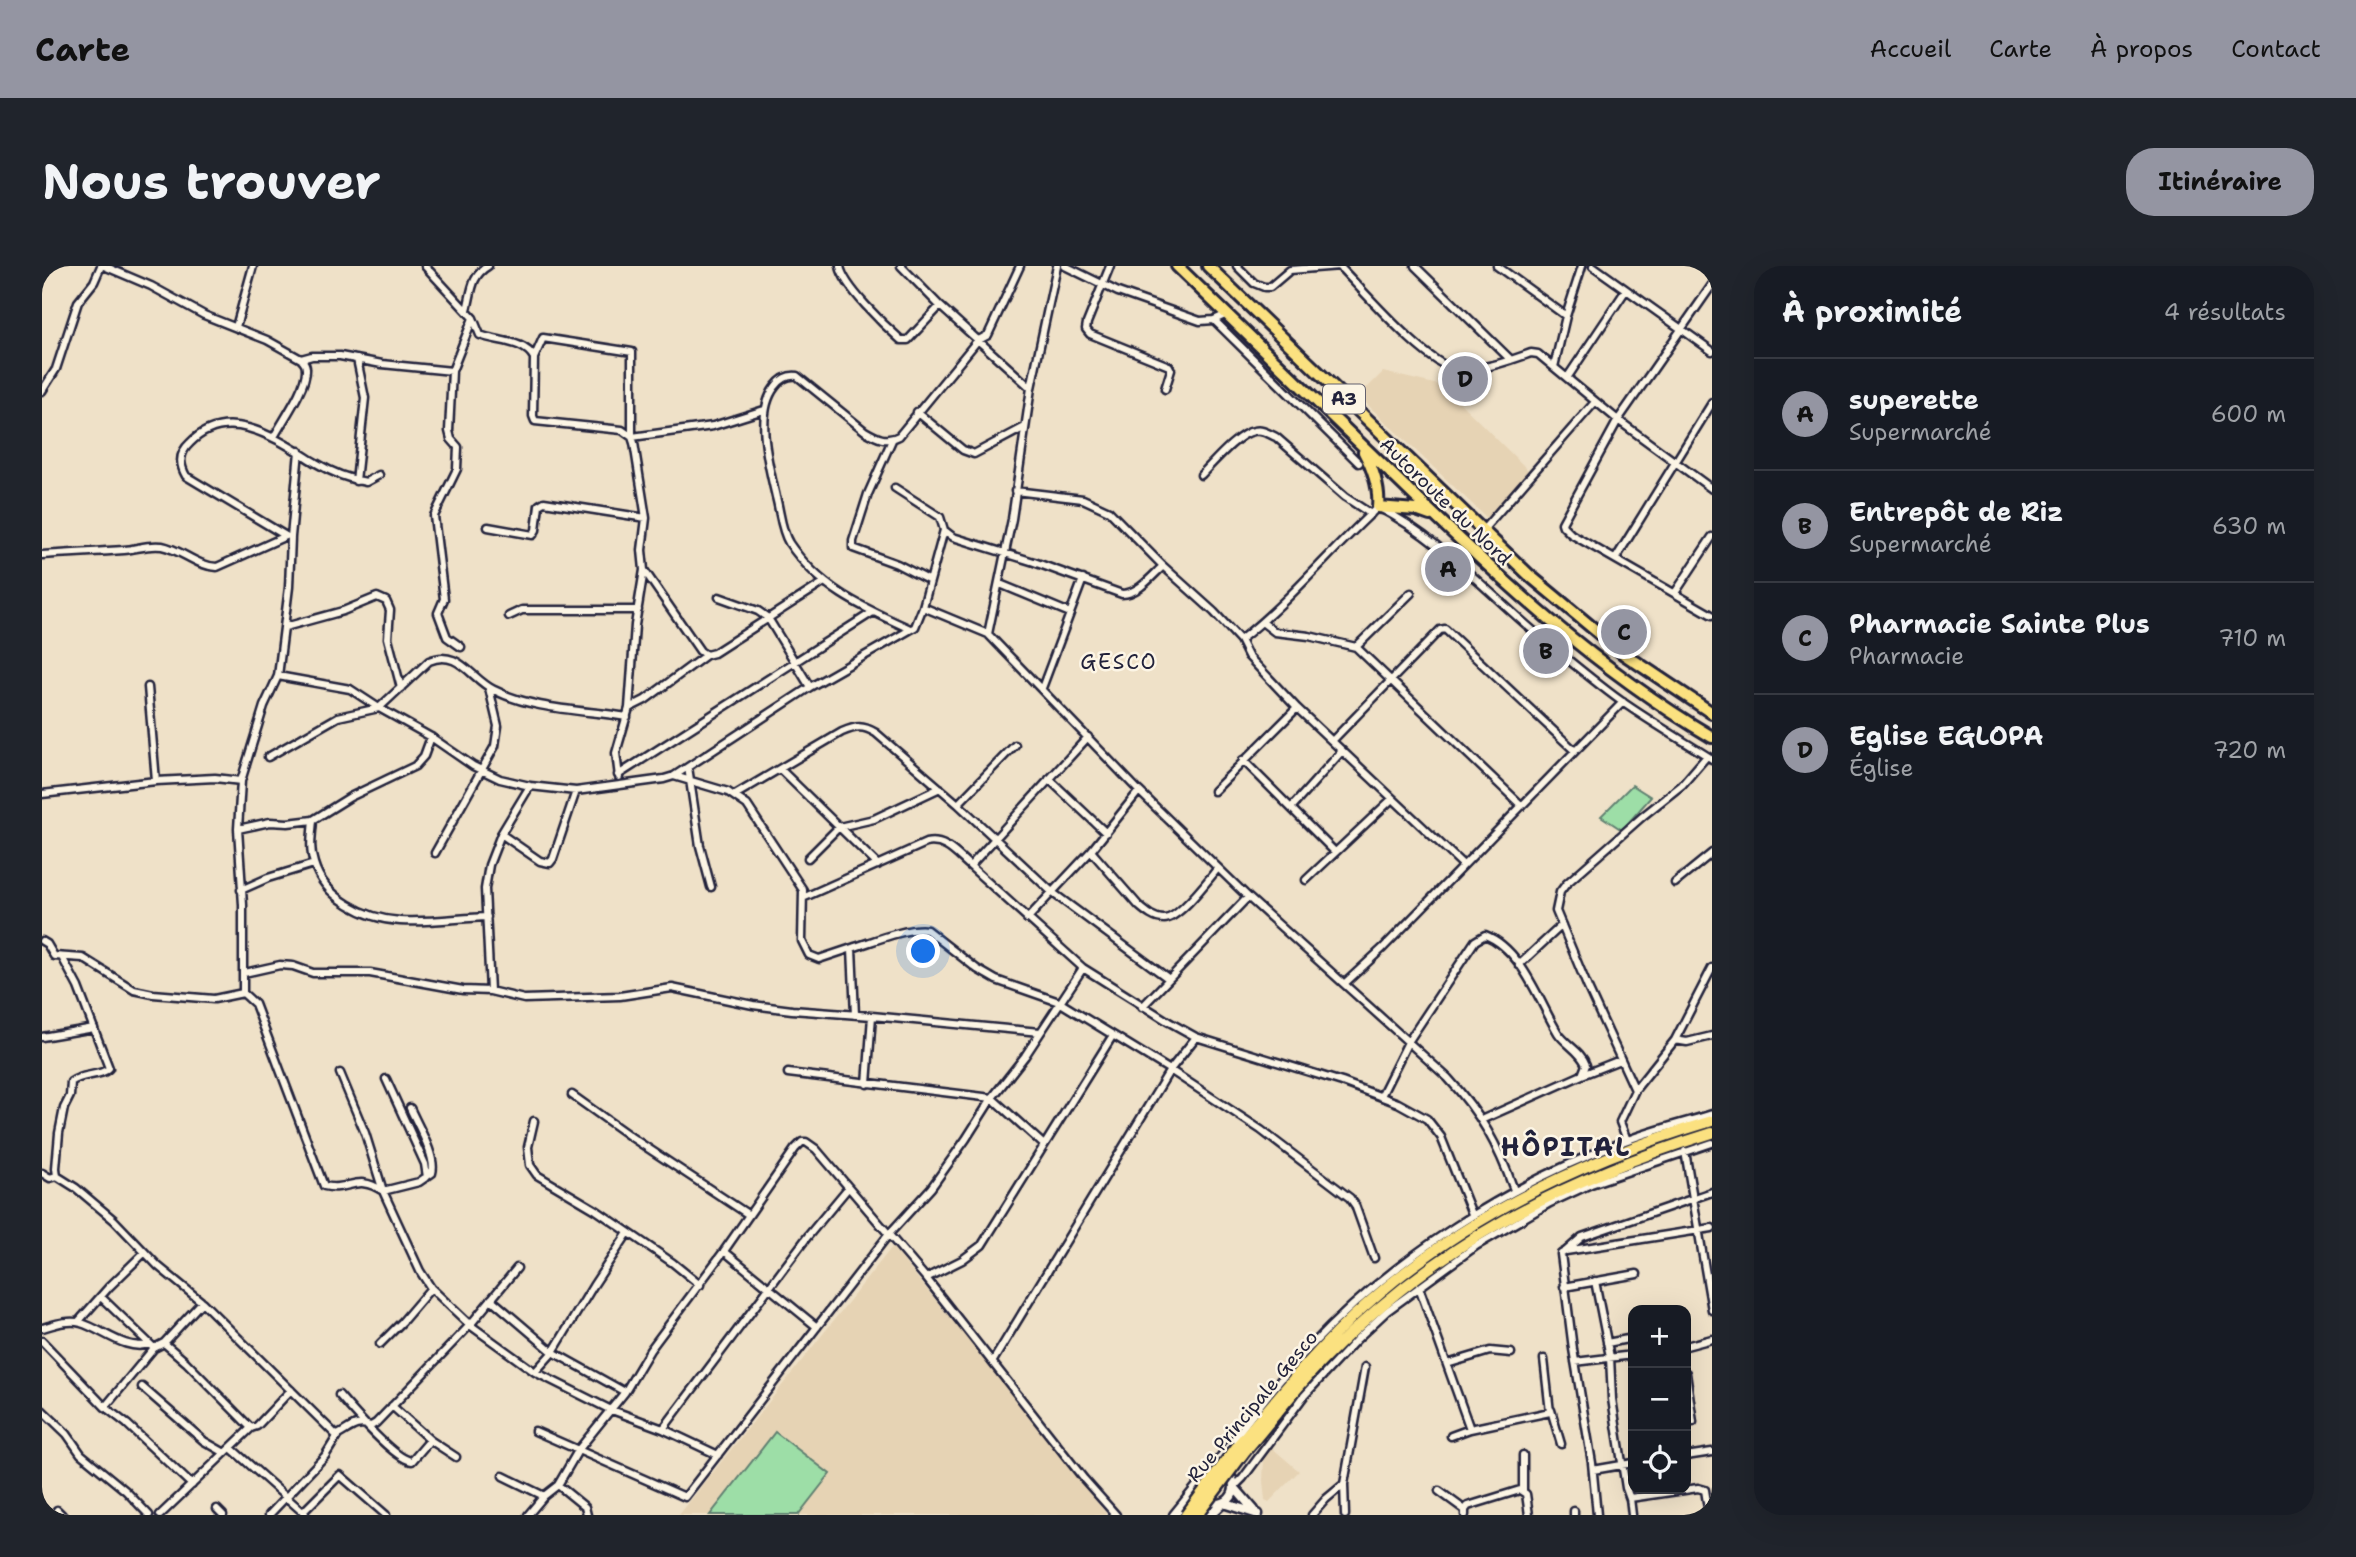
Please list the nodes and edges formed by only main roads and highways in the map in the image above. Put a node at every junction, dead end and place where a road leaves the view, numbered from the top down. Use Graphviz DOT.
graph roads {
  1 [pos="1177,266"];
  2 [pos="1208,266"];
  3 [pos="1357,441"];
  4 [pos="1437,518"];
  5 [pos="1712,713"];
  6 [pos="1712,737"];
  7 [pos="1712,1121"];
  8 [pos="1712,1132"];
  9 [pos="1242,1448"];
  10 [pos="1186,1515"];
  11 [pos="1197,1515"];
  1 -- 3 [label="highway, Autoroute du Nord / A3"];
  2 -- 5 [label="highway, Autoroute du Nord / A3"];
  3 -- 4 [label="highway, Autoroute du Nord / A3"];
  3 -- 4 [label="highway"];
  4 -- 6 [label="highway, Autoroute du Nord / A3"];
  7 -- 9 [label="main road, Rue Principale Gesco"];
  8 -- 9 [label="main road, Rue Principale Gesco"];
  9 -- 10 [label="main road, Rue Principale Gesco, bridge"];
  9 -- 11 [label="main road, Rue Principale Gesco, bridge"];
}
